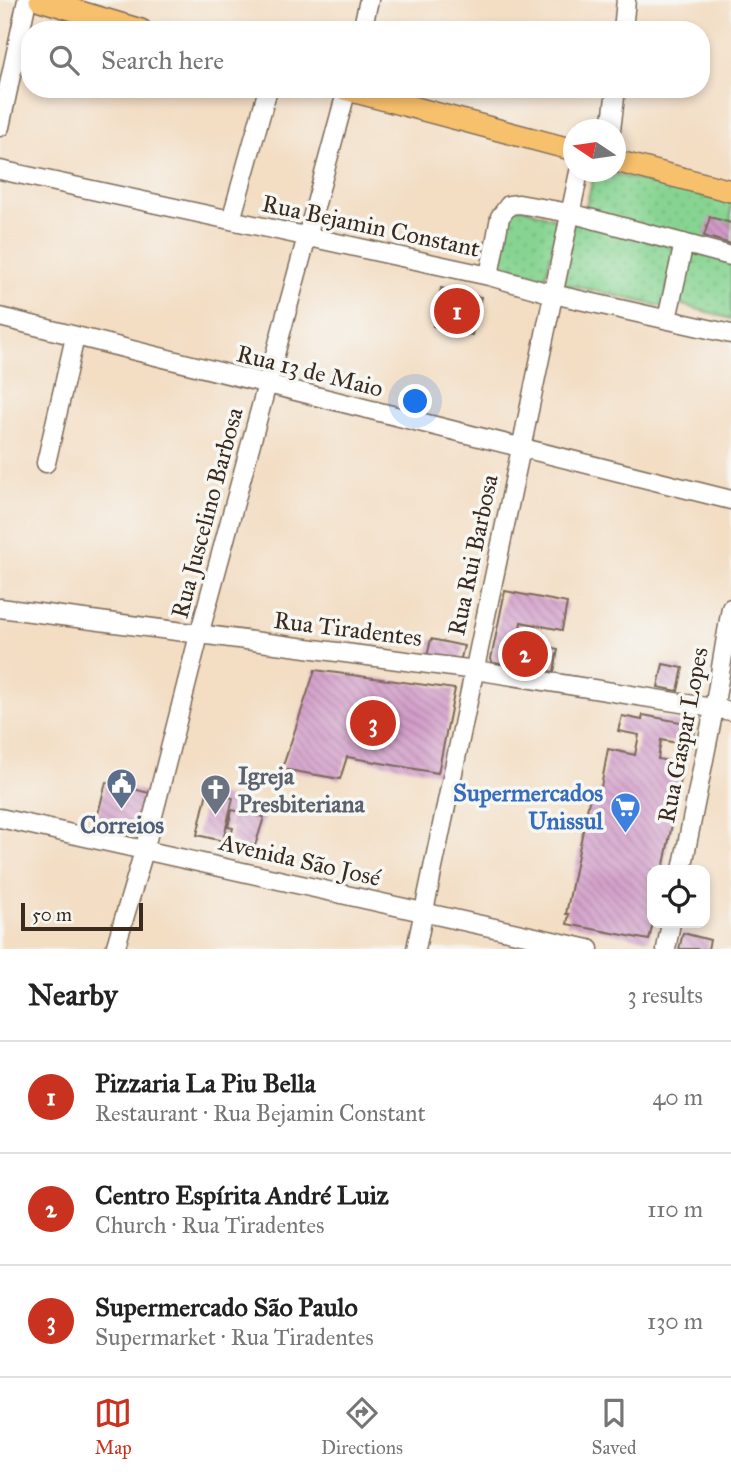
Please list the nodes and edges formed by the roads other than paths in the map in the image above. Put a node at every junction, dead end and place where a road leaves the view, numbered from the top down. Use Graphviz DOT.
graph roads {
  1 [pos="27,0"];
  2 [pos="40,0"];
  3 [pos="369,0"];
  4 [pos="626,0"];
  5 [pos="23,21"];
  6 [pos="111,21"];
  7 [pos="364,21"];
  8 [pos="623,21"];
  9 [pos="21,28"];
  10 [pos="265,98"];
  11 [pos="344,98"];
  12 [pos="376,98"];
  13 [pos="615,98"];
  14 [pos="612,119"];
  15 [pos="0,127"];
  16 [pos="563,147"];
  17 [pos="626,164"];
  18 [pos="0,170"];
  19 [pos="577,182"];
  20 [pos="731,191"];
  21 [pos="570,214"];
  22 [pos="230,220"];
  23 [pos="307,238"];
  24 [pos="684,243"];
  25 [pos="731,256"];
  26 [pos="489,276"];
  27 [pos="553,294"];
  28 [pos="0,317"];
  29 [pos="667,319"];
  30 [pos="731,334"];
  31 [pos="75,337"];
  32 [pos="267,385"];
  33 [pos="520,449"];
  34 [pos="46,463"];
  35 [pos="731,500"];
  36 [pos="0,608"];
  37 [pos="731,608"];
  38 [pos="199,635"];
  39 [pos="474,670"];
  40 [pos="722,710"];
  41 [pos="0,818"];
  42 [pos="144,851"];
  43 [pos="683,865"];
  44 [pos="423,913"];
  45 [pos="670,928"];
  46 [pos="115,949"];
  47 [pos="416,949"];
  48 [pos="589,949"];
  49 [pos="666,949"];
  1 -- 5 [label="street"];
  2 -- 6 [label="main road"];
  3 -- 7 [label="street"];
  4 -- 8 [label="street"];
  9 -- 15 [label="street"];
  10 -- 22 [label="street"];
  11 -- 23 [label="street, Rua Juscelino Barbosa"];
  12 -- 16 [label="main road"];
  13 -- 14 [label="street"];
  17 -- 20 [label="main road"];
  18 -- 22 [label="street, Rua Bejamin Constant"];
  19 -- 21 [label="street, Rua Rui Barbosa"];
  21 -- 24 [label="street"];
  21 -- 26 [label="street"];
  21 -- 27 [label="street, Rua Rui Barbosa"];
  22 -- 23 [label="street, Rua Bejamin Constant"];
  23 -- 26 [label="street, Rua Bejamin Constant"];
  23 -- 32 [label="street, Rua Juscelino Barbosa"];
  24 -- 25 [label="street"];
  24 -- 29 [label="street"];
  26 -- 27 [label="street, Rua Bejamin Constant"];
  27 -- 29 [label="street, Rua Bejamin Constant"];
  27 -- 33 [label="street, Rua Rui Barbosa"];
  28 -- 31 [label="street, Rua 13 de Maio"];
  29 -- 30 [label="street, Rua Bejamin Constant"];
  31 -- 32 [label="street, Rua 13 de Maio"];
  31 -- 34 [label="street"];
  32 -- 33 [label="street, Rua 13 de Maio"];
  32 -- 38 [label="street, Rua Juscelino Barbosa"];
  33 -- 35 [label="street, Rua 13 de Maio"];
  33 -- 39 [label="street, Rua Rui Barbosa"];
  36 -- 38 [label="street, Rua Tiradentes"];
  37 -- 40 [label="street, Rua Gaspar Lopes"];
  38 -- 39 [label="street, Rua Tiradentes"];
  38 -- 42 [label="street, Rua Juscelino Barbosa"];
  39 -- 40 [label="street, Rua Tiradentes"];
  39 -- 44 [label="street, Rua Rui Barbosa"];
  40 -- 43 [label="street, Rua Gaspar Lopes"];
  41 -- 42 [label="street, Avenida São José"];
  42 -- 44 [label="street, Avenida São José"];
  42 -- 46 [label="street, Rua Juscelino Barbosa"];
  44 -- 47 [label="street, Rua Rui Barbosa"];
  44 -- 48 [label="street, Avenida São José"];
  45 -- 49 [label="street"];
}
